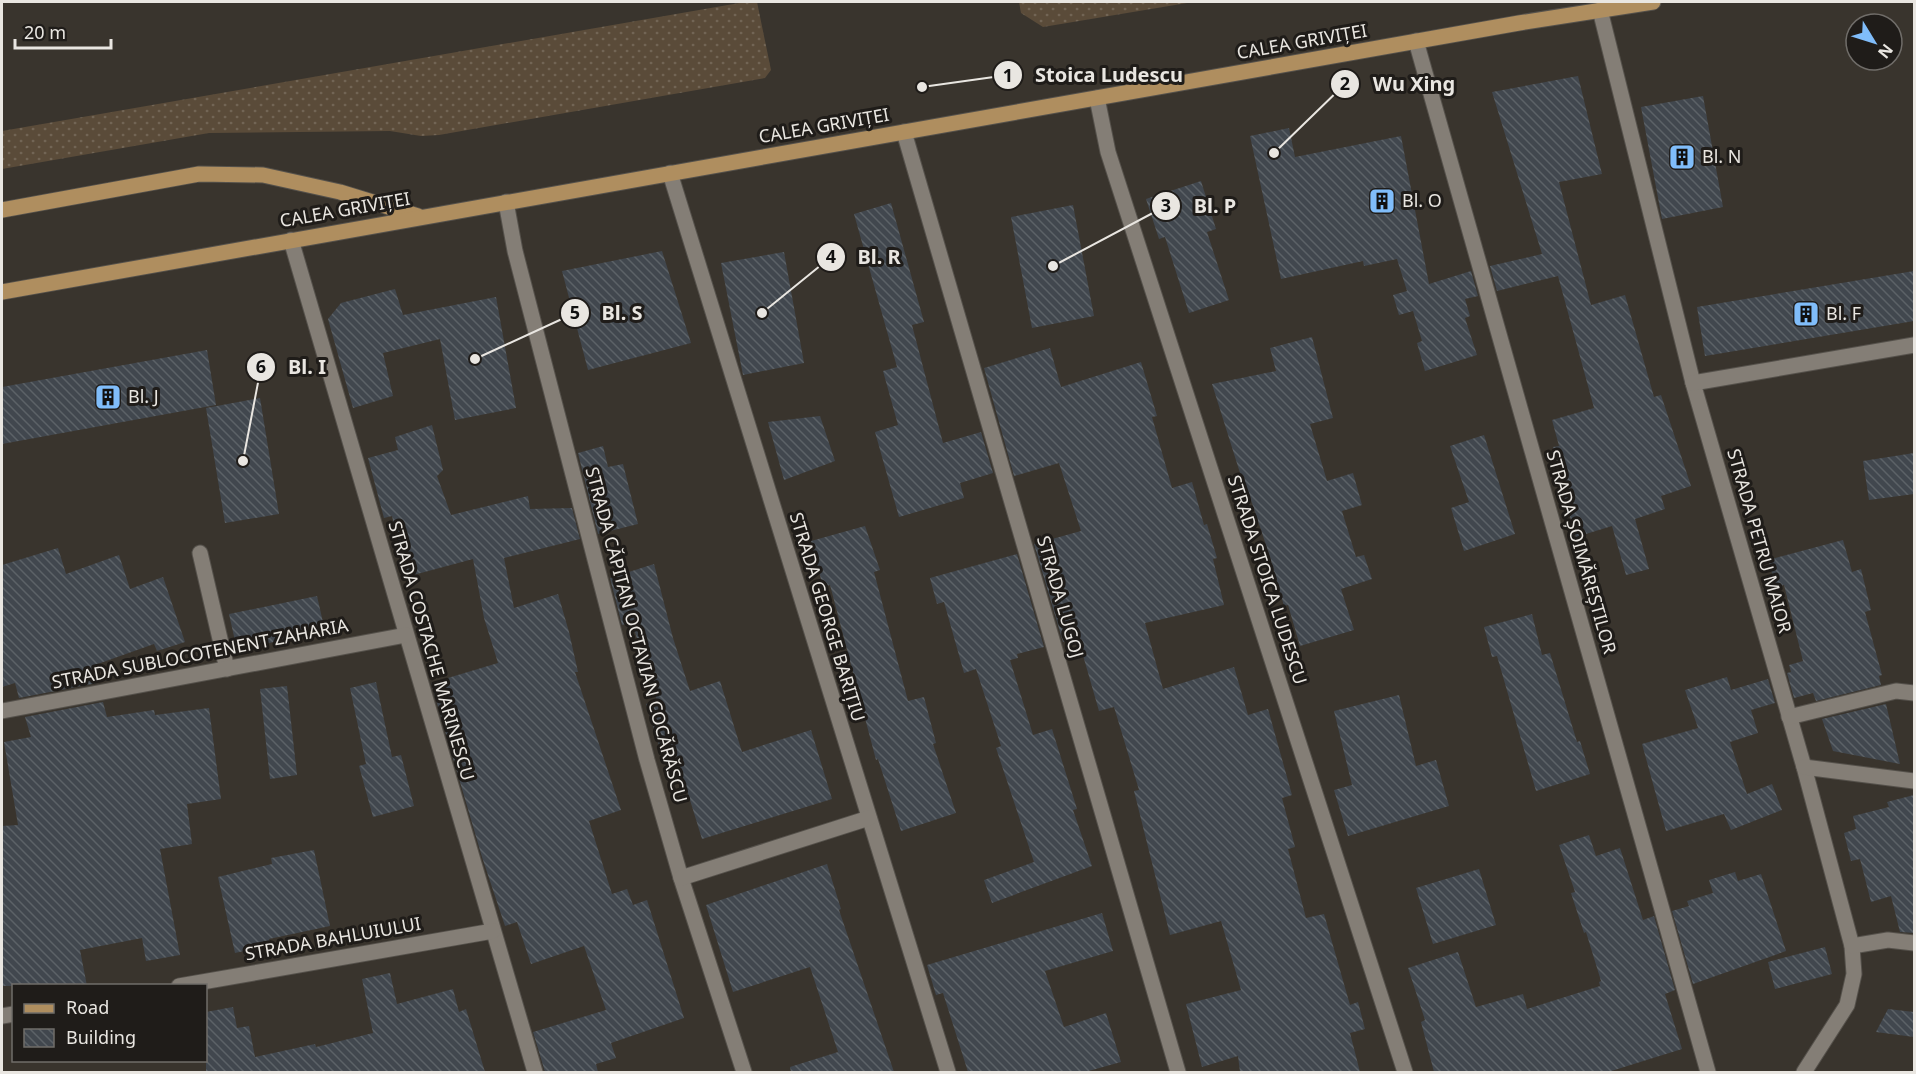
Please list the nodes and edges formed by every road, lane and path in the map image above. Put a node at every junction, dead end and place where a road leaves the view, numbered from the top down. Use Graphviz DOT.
graph roads {
  1 [pos="1653,2"];
  2 [pos="1600,10"];
  3 [pos="1416,41"];
  4 [pos="1097,98"];
  5 [pos="904,132"];
  6 [pos="670,173"];
  7 [pos="506,202"];
  8 [pos="2,210"];
  9 [pos="421,217"];
  10 [pos="291,240"];
  11 [pos="2,292"];
  12 [pos="1914,345"];
  13 [pos="1693,382"];
  14 [pos="200,553"];
  15 [pos="406,635"];
  16 [pos="226,669"];
  17 [pos="1914,693"];
  18 [pos="2,711"];
  19 [pos="1789,717"];
  20 [pos="1804,767"];
  21 [pos="1914,781"];
  22 [pos="869,818"];
  23 [pos="681,878"];
  24 [pos="493,931"];
  25 [pos="1914,943"];
  26 [pos="1852,946"];
  27 [pos="189,984"];
  28 [pos="535,1072"];
  29 [pos="744,1072"];
  30 [pos="948,1072"];
  31 [pos="1178,1072"];
  32 [pos="1405,1072"];
  33 [pos="1708,1072"];
  34 [pos="1804,1072"];
  1 -- 2 [label="main road, CALEA GRIVIȚEI"];
  2 -- 3 [label="main road, CALEA GRIVIȚEI"];
  2 -- 13 [label="street, STRADA PETRU MAIOR"];
  3 -- 4 [label="main road, CALEA GRIVIȚEI"];
  3 -- 33 [label="street, STRADA ȘOIMĂREȘTILOR"];
  4 -- 5 [label="main road, CALEA GRIVIȚEI"];
  4 -- 32 [label="street, STRADA STOICA LUDESCU"];
  5 -- 6 [label="main road, CALEA GRIVIȚEI"];
  5 -- 31 [label="street, STRADA LUGOJ"];
  6 -- 7 [label="main road, CALEA GRIVIȚEI"];
  6 -- 22 [label="street, STRADA GEORGE BARIȚIU"];
  7 -- 9 [label="main road, CALEA GRIVIȚEI"];
  7 -- 23 [label="street, STRADA CĂPITAN OCTAVIAN COCĂRĂSCU"];
  8 -- 9 [label="main road"];
  9 -- 10 [label="main road, CALEA GRIVIȚEI"];
  10 -- 11 [label="main road, CALEA GRIVIȚEI"];
  10 -- 15 [label="street, STRADA COSTACHE MARINESCU"];
  12 -- 13 [label="street"];
  13 -- 19 [label="street, STRADA PETRU MAIOR"];
  14 -- 16 [label="street"];
  15 -- 16 [label="street, STRADA SUBLOCOTENENT ZAHARIA"];
  15 -- 24 [label="street, STRADA COSTACHE MARINESCU"];
  16 -- 18 [label="street, STRADA SUBLOCOTENENT ZAHARIA"];
  17 -- 19 [label="street"];
  19 -- 20 [label="street, STRADA PETRU MAIOR"];
  20 -- 21 [label="street"];
  20 -- 26 [label="street, STRADA PETRU MAIOR"];
  22 -- 23 [label="street"];
  22 -- 30 [label="street, STRADA GEORGE BARIȚIU"];
  23 -- 29 [label="street, STRADA CĂPITAN OCTAVIAN COCĂRĂSCU"];
  24 -- 27 [label="street, STRADA BAHLUIULUI"];
  24 -- 28 [label="street, STRADA COSTACHE MARINESCU"];
  25 -- 26 [label="street"];
  26 -- 34 [label="street, STRADA PETRU MAIOR"];
}
